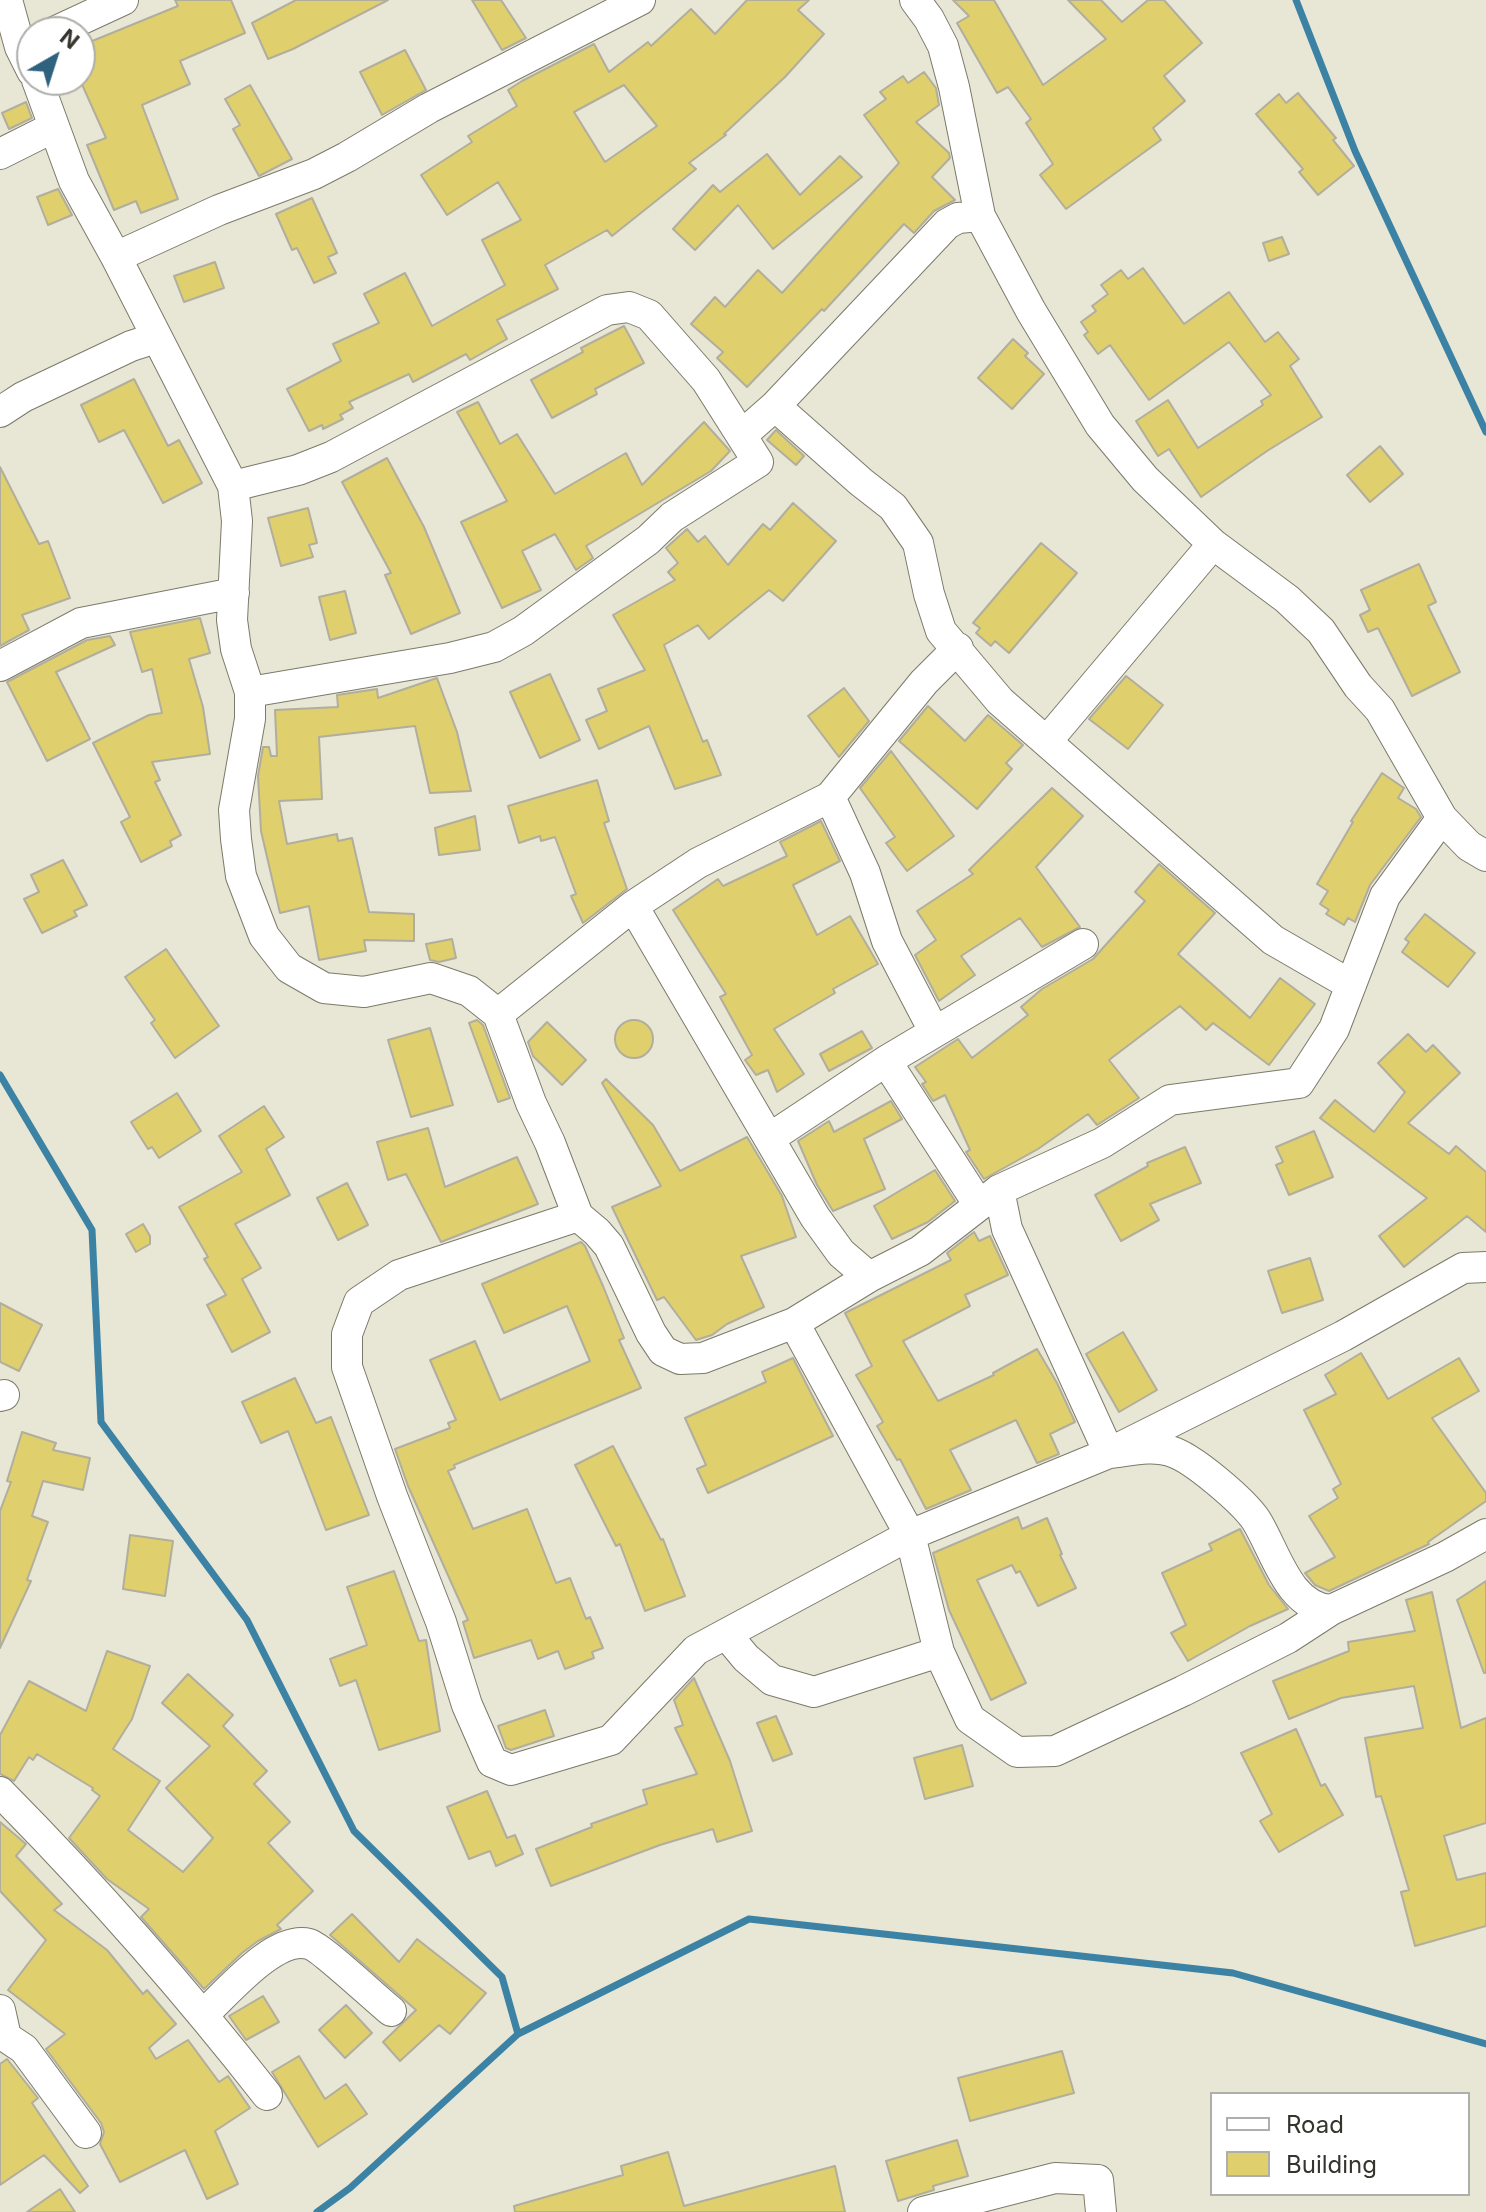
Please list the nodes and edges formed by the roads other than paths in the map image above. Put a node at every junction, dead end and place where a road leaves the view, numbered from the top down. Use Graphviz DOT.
graph roads {
  1 [pos="7,0"];
  2 [pos="123,0"];
  3 [pos="640,0"];
  4 [pos="915,0"];
  5 [pos="88,16"];
  6 [pos="16,23"];
  7 [pos="43,96"];
  8 [pos="54,127"];
  9 [pos="0,154"];
  10 [pos="980,216"];
  11 [pos="116,257"];
  12 [pos="156,338"];
  13 [pos="775,406"];
  14 [pos="0,412"];
  15 [pos="742,435"];
  16 [pos="233,486"];
  17 [pos="1213,544"];
  18 [pos="234,593"];
  19 [pos="958,648"];
  20 [pos="0,666"];
  21 [pos="250,692"];
  22 [pos="1047,741"];
  23 [pos="830,797"];
  24 [pos="1442,818"];
  25 [pos="1486,856"];
  26 [pos="633,906"];
  27 [pos="1083,944"];
  28 [pos="1351,985"];
  29 [pos="498,1014"];
  30 [pos="934,1031"];
  31 [pos="886,1061"];
  32 [pos="770,1138"];
  33 [pos="989,1197"];
  34 [pos="578,1216"];
  35 [pos="1486,1267"];
  36 [pos="869,1277"];
  37 [pos="794,1323"];
  38 [pos="1109,1453"];
  39 [pos="1486,1534"];
  40 [pos="910,1535"];
  41 [pos="1331,1610"];
  42 [pos="726,1634"];
  43 [pos="939,1652"];
  44 [pos="0,1792"];
  45 [pos="391,2011"];
  46 [pos="204,2014"];
  47 [pos="2,2029"];
  48 [pos="267,2095"];
  49 [pos="86,2133"];
  50 [pos="923,2212"];
  51 [pos="1101,2212"];
  1 -- 6 [label="street"];
  2 -- 5 [label="street"];
  3 -- 11 [label="street"];
  4 -- 10 [label="street"];
  7 -- 8 [label="street"];
  8 -- 9 [label="street"];
  8 -- 11 [label="street"];
  10 -- 13 [label="street"];
  10 -- 17 [label="street"];
  11 -- 12 [label="street"];
  12 -- 14 [label="street"];
  12 -- 16 [label="street"];
  13 -- 15 [label="street"];
  13 -- 19 [label="street"];
  15 -- 16 [label="street"];
  15 -- 21 [label="street"];
  16 -- 18 [label="street"];
  17 -- 22 [label="street"];
  17 -- 24 [label="street"];
  18 -- 20 [label="street"];
  18 -- 21 [label="street"];
  19 -- 22 [label="street"];
  19 -- 23 [label="street"];
  21 -- 29 [label="street"];
  22 -- 28 [label="street"];
  23 -- 26 [label="street"];
  23 -- 30 [label="street"];
  24 -- 25 [label="street"];
  24 -- 28 [label="street"];
  26 -- 29 [label="street"];
  26 -- 32 [label="street"];
  27 -- 30 [label="street"];
  28 -- 33 [label="street"];
  29 -- 34 [label="street"];
  30 -- 31 [label="street"];
  31 -- 32 [label="street"];
  31 -- 33 [label="street"];
  32 -- 36 [label="street"];
  33 -- 36 [label="street"];
  33 -- 38 [label="street"];
  34 -- 37 [label="street"];
  34 -- 42 [label="street"];
  35 -- 38 [label="street"];
  36 -- 37 [label="street"];
  37 -- 40 [label="street"];
  38 -- 40 [label="street"];
  38 -- 41 [label="street"];
  39 -- 41 [label="street"];
  40 -- 42 [label="street"];
  40 -- 43 [label="street"];
  41 -- 43 [label="street"];
  42 -- 43 [label="street"];
  44 -- 46 [label="street"];
  45 -- 46 [label="street"];
  46 -- 48 [label="street"];
  47 -- 49 [label="street"];
  50 -- 51 [label="street"];
}
